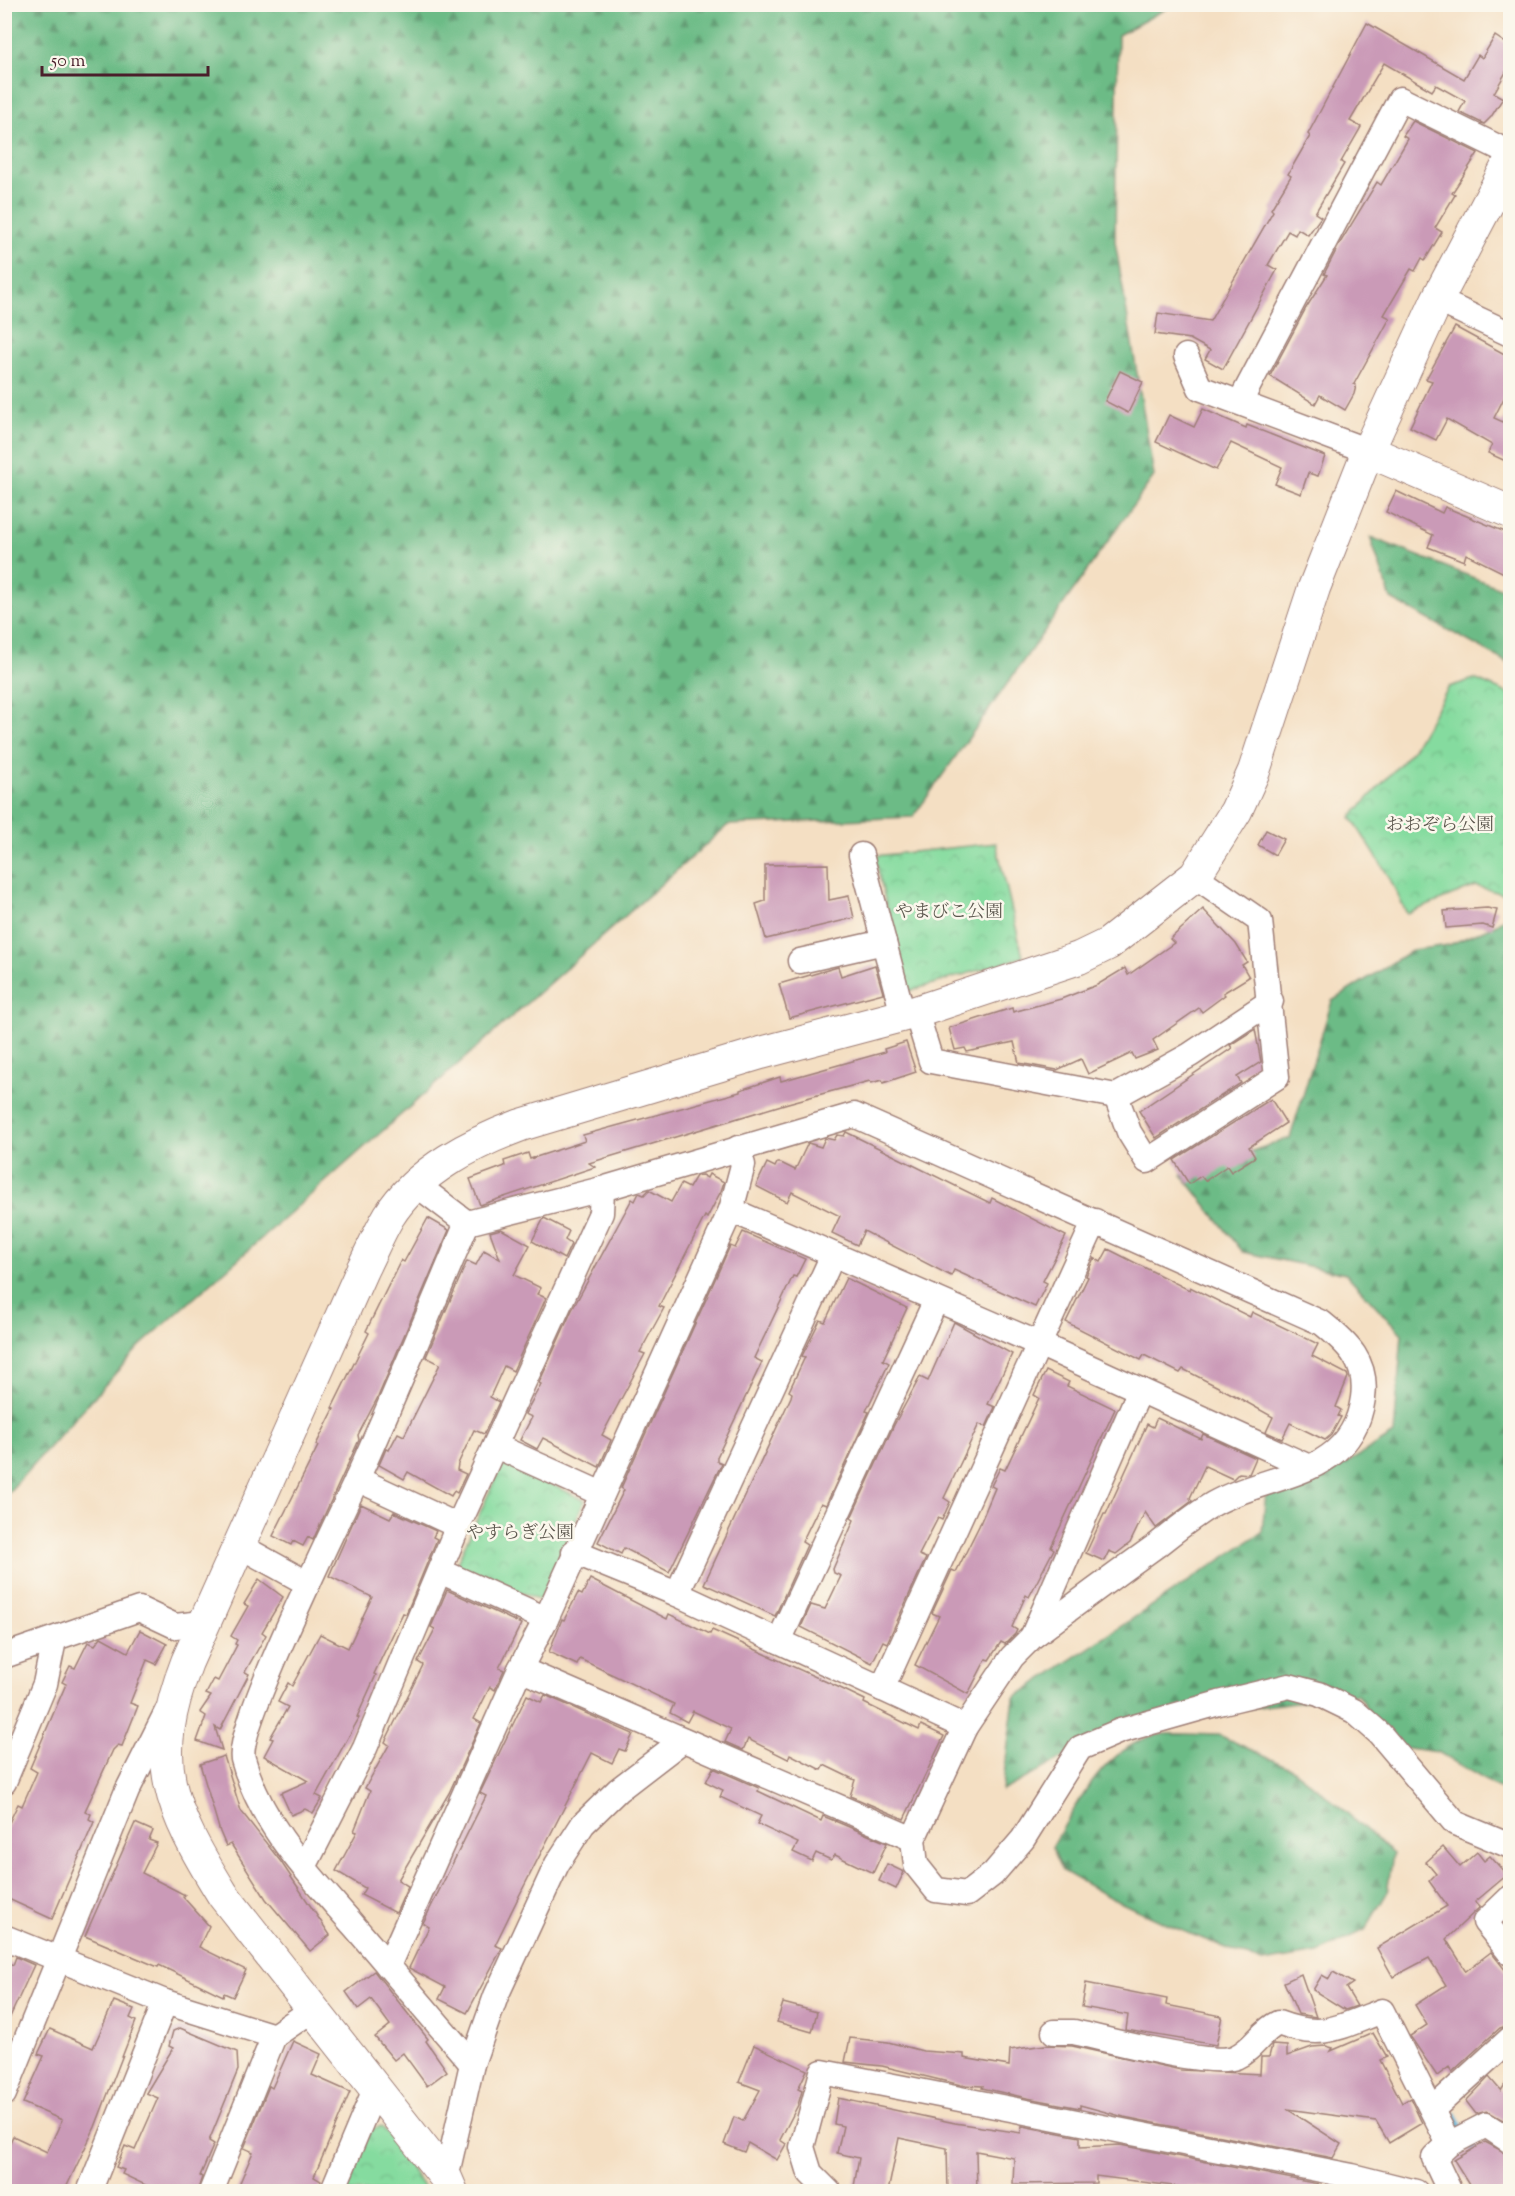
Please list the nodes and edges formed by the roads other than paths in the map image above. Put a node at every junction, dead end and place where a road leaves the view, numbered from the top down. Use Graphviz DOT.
graph roads {
  1 [pos="1510,153"];
  2 [pos="1510,161"];
  3 [pos="1437,300"];
  4 [pos="1510,334"];
  5 [pos="1186,356"];
  6 [pos="1240,402"];
  7 [pos="1368,452"];
  8 [pos="1510,512"];
  9 [pos="861,855"];
  10 [pos="1195,876"];
  11 [pos="884,942"];
  12 [pos="800,960"];
  13 [pos="1271,1001"];
  14 [pos="910,1013"];
  15 [pos="1116,1096"];
  16 [pos="738,1148"];
  17 [pos="417,1185"];
  18 [pos="602,1189"];
  19 [pos="731,1210"];
  20 [pos="1095,1221"];
  21 [pos="467,1223"];
  22 [pos="833,1255"];
  23 [pos="936,1300"];
  24 [pos="1039,1344"];
  25 [pos="1140,1390"];
  26 [pos="496,1446"];
  27 [pos="1309,1467"];
  28 [pos="357,1479"];
  29 [pos="602,1494"];
  30 [pos="458,1526"];
  31 [pos="240,1546"];
  32 [pos="574,1552"];
  33 [pos="440,1571"];
  34 [pos="307,1583"];
  35 [pos="677,1594"];
  36 [pos="546,1619"];
  37 [pos="203,1623"];
  38 [pos="1032,1637"];
  39 [pos="54,1640"];
  40 [pos="779,1641"];
  41 [pos="4,1656"];
  42 [pos="520,1669"];
  43 [pos="882,1689"];
  44 [pos="173,1698"];
  45 [pos="965,1727"];
  46 [pos="683,1740"];
  47 [pos="4,1782"];
  48 [pos="913,1839"];
  49 [pos="1510,1846"];
  50 [pos="304,1867"];
  51 [pos="1510,1898"];
  52 [pos="4,1937"];
  53 [pos="1510,1953"];
  54 [pos="59,1959"];
  55 [pos="388,1966"];
  56 [pos="165,2002"];
  57 [pos="312,2010"];
  58 [pos="1054,2032"];
  59 [pos="274,2036"];
  60 [pos="1510,2039"];
  61 [pos="472,2064"];
  62 [pos="376,2087"];
  63 [pos="4,2094"];
  64 [pos="1432,2110"];
  65 [pos="1510,2141"];
  66 [pos="1449,2144"];
  67 [pos="449,2185"];
  68 [pos="88,2192"];
  69 [pos="211,2192"];
  70 [pos="332,2192"];
  71 [pos="829,2192"];
  72 [pos="1416,2192"];
  73 [pos="1450,2192"];
  1 -- 6 [label="street"];
  2 -- 3 [label="street"];
  3 -- 4 [label="street"];
  3 -- 7 [label="street"];
  5 -- 6 [label="street"];
  6 -- 7 [label="street"];
  7 -- 8 [label="street"];
  7 -- 10 [label="street"];
  9 -- 11 [label="street"];
  10 -- 13 [label="street"];
  10 -- 14 [label="street"];
  11 -- 12 [label="street"];
  11 -- 14 [label="street"];
  13 -- 15 [label="street"];
  13 -- 15 [label="street"];
  14 -- 15 [label="street"];
  14 -- 17 [label="street"];
  16 -- 18 [label="street"];
  16 -- 19 [label="street"];
  16 -- 20 [label="street"];
  17 -- 21 [label="street"];
  17 -- 31 [label="street"];
  18 -- 21 [label="street"];
  18 -- 26 [label="street"];
  19 -- 22 [label="street"];
  19 -- 29 [label="street"];
  20 -- 24 [label="street"];
  20 -- 27 [label="street"];
  21 -- 28 [label="street"];
  22 -- 23 [label="street"];
  22 -- 35 [label="street"];
  23 -- 24 [label="street"];
  23 -- 40 [label="street"];
  24 -- 25 [label="street"];
  24 -- 43 [label="street"];
  25 -- 27 [label="street"];
  25 -- 38 [label="street"];
  26 -- 29 [label="street"];
  26 -- 30 [label="street"];
  27 -- 38 [label="street"];
  28 -- 30 [label="street"];
  28 -- 34 [label="street"];
  29 -- 32 [label="street"];
  30 -- 33 [label="street"];
  31 -- 34 [label="street"];
  31 -- 37 [label="street"];
  32 -- 35 [label="street"];
  32 -- 36 [label="street"];
  33 -- 36 [label="street"];
  33 -- 50 [label="street"];
  34 -- 50 [label="street"];
  35 -- 40 [label="street"];
  36 -- 42 [label="street"];
  37 -- 39 [label="street"];
  37 -- 44 [label="street"];
  38 -- 45 [label="street"];
  39 -- 41 [label="street"];
  39 -- 47 [label="street"];
  40 -- 43 [label="street"];
  42 -- 46 [label="street"];
  42 -- 55 [label="street"];
  43 -- 45 [label="street"];
  44 -- 54 [label="street"];
  44 -- 57 [label="street"];
  45 -- 48 [label="street"];
  46 -- 48 [label="street"];
  46 -- 61 [label="street"];
  48 -- 49 [label="street"];
  50 -- 55 [label="street"];
  51 -- 53 [label="street"];
  52 -- 54 [label="street"];
  54 -- 56 [label="street"];
  54 -- 63 [label="street"];
  55 -- 61 [label="street"];
  56 -- 59 [label="street"];
  56 -- 68 [label="street"];
  57 -- 59 [label="street"];
  57 -- 62 [label="street"];
  58 -- 64 [label="street"];
  59 -- 69 [label="street"];
  60 -- 64 [label="street"];
  61 -- 67 [label="street"];
  62 -- 67 [label="street"];
  62 -- 70 [label="street"];
  64 -- 66 [label="street"];
  65 -- 66 [label="street"];
  66 -- 73 [label="street"];
  71 -- 72 [label="street"];
}
